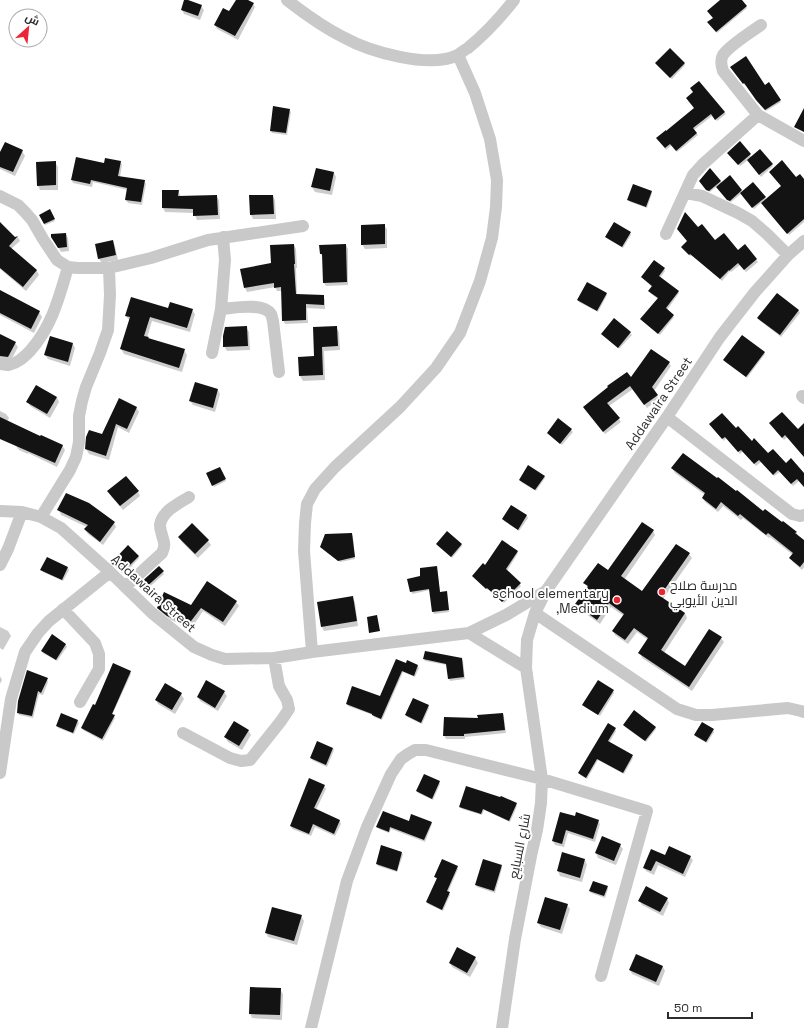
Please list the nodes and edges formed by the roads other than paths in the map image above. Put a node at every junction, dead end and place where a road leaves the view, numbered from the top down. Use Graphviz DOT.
graph roads {
  1 [pos="288,0"];
  2 [pos="514,0"];
  3 [pos="761,25"];
  4 [pos="458,55"];
  5 [pos="758,115"];
  6 [pos="804,141"];
  7 [pos="686,192"];
  8 [pos="0,196"];
  9 [pos="303,226"];
  10 [pos="666,234"];
  11 [pos="223,237"];
  12 [pos="804,241"];
  13 [pos="788,256"];
  14 [pos="68,267"];
  15 [pos="109,268"];
  16 [pos="221,309"];
  17 [pos="212,353"];
  18 [pos="0,364"];
  19 [pos="279,372"];
  20 [pos="667,416"];
  21 [pos="189,497"];
  22 [pos="0,511"];
  23 [pos="22,512"];
  24 [pos="804,515"];
  25 [pos="41,517"];
  26 [pos="0,565"];
  27 [pos="110,572"];
  28 [pos="125,587"];
  29 [pos="546,590"];
  30 [pos="63,609"];
  31 [pos="535,613"];
  32 [pos="469,633"];
  33 [pos="312,652"];
  34 [pos="274,658"];
  35 [pos="526,668"];
  36 [pos="80,702"];
  37 [pos="804,712"];
  38 [pos="183,733"];
  39 [pos="0,773"];
  40 [pos="542,779"];
  41 [pos="601,976"];
  42 [pos="311,1028"];
  43 [pos="502,1028"];
  1 -- 4 [label="street"];
  2 -- 4 [label="street"];
  3 -- 5 [label="street"];
  4 -- 33 [label="street"];
  5 -- 6 [label="street"];
  5 -- 7 [label="street"];
  7 -- 10 [label="street"];
  7 -- 13 [label="street"];
  8 -- 14 [label="street"];
  9 -- 11 [label="street"];
  11 -- 15 [label="street"];
  11 -- 16 [label="street"];
  12 -- 13 [label="street, Addawaira Street"];
  13 -- 20 [label="street, Addawaira Street"];
  14 -- 15 [label="street"];
  14 -- 18 [label="street"];
  15 -- 25 [label="street"];
  16 -- 17 [label="street"];
  16 -- 19 [label="street"];
  20 -- 24 [label="street"];
  20 -- 29 [label="street, Addawaira Street"];
  21 -- 28 [label="street"];
  22 -- 23 [label="street, Addawaira Street"];
  23 -- 25 [label="street, Addawaira Street"];
  23 -- 26 [label="street"];
  25 -- 27 [label="street, Addawaira Street"];
  27 -- 28 [label="street, Addawaira Street"];
  27 -- 30 [label="street"];
  28 -- 34 [label="street, Addawaira Street"];
  29 -- 31 [label="street, شارع السبايع"];
  29 -- 32 [label="street"];
  30 -- 36 [label="street"];
  30 -- 39 [label="street"];
  31 -- 35 [label="street, شارع السبايع"];
  31 -- 37 [label="street"];
  32 -- 33 [label="street, Addawaira Street"];
  32 -- 35 [label="street"];
  33 -- 34 [label="street, Addawaira Street"];
  34 -- 38 [label="street"];
  35 -- 40 [label="street, شارع السبايع"];
  40 -- 41 [label="street"];
  40 -- 42 [label="street"];
  40 -- 43 [label="street, شارع السبايع"];
}
